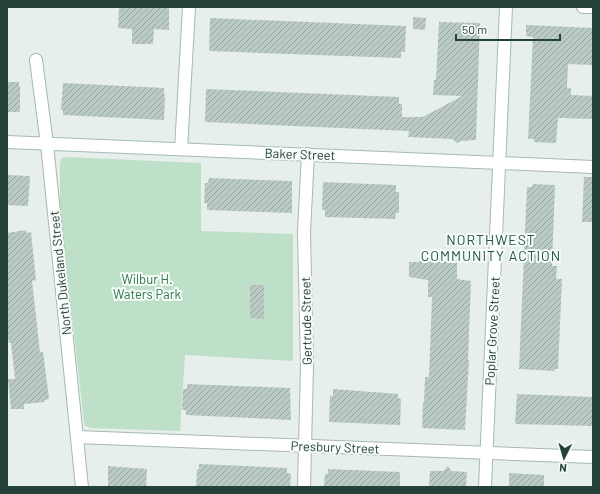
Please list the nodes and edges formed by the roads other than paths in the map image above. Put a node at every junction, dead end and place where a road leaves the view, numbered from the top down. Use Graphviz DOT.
graph roads {
  1 [pos="189,7"];
  2 [pos="506,7"];
  3 [pos="583,7"];
  4 [pos="593,7"];
  5 [pos="36,60"];
  6 [pos="7,142"];
  7 [pos="47,144"];
  8 [pos="181,150"];
  9 [pos="308,154"];
  10 [pos="500,163"];
  11 [pos="593,167"];
  12 [pos="77,436"];
  13 [pos="305,446"];
  14 [pos="486,453"];
  15 [pos="593,457"];
  16 [pos="82,487"];
  17 [pos="304,487"];
  18 [pos="485,487"];
  1 -- 8 [label="street"];
  2 -- 10 [label="street, Poplar Grove Street"];
  3 -- 4 [label="street"];
  5 -- 7 [label="street, North Dukeland Street"];
  6 -- 7 [label="street, Baker Street"];
  7 -- 8 [label="street, Baker Street"];
  7 -- 12 [label="street, North Dukeland Street"];
  8 -- 9 [label="street, Baker Street"];
  9 -- 10 [label="street, Baker Street"];
  9 -- 13 [label="street, Gertrude Street"];
  10 -- 11 [label="street, Baker Street"];
  10 -- 14 [label="street, Poplar Grove Street"];
  12 -- 13 [label="street, Presbury Street"];
  12 -- 16 [label="street, North Dukeland Street"];
  13 -- 14 [label="street, Presbury Street"];
  13 -- 17 [label="street, Gertrude Street"];
  14 -- 15 [label="street, Presbury Street"];
  14 -- 18 [label="street, Poplar Grove Street"];
}
